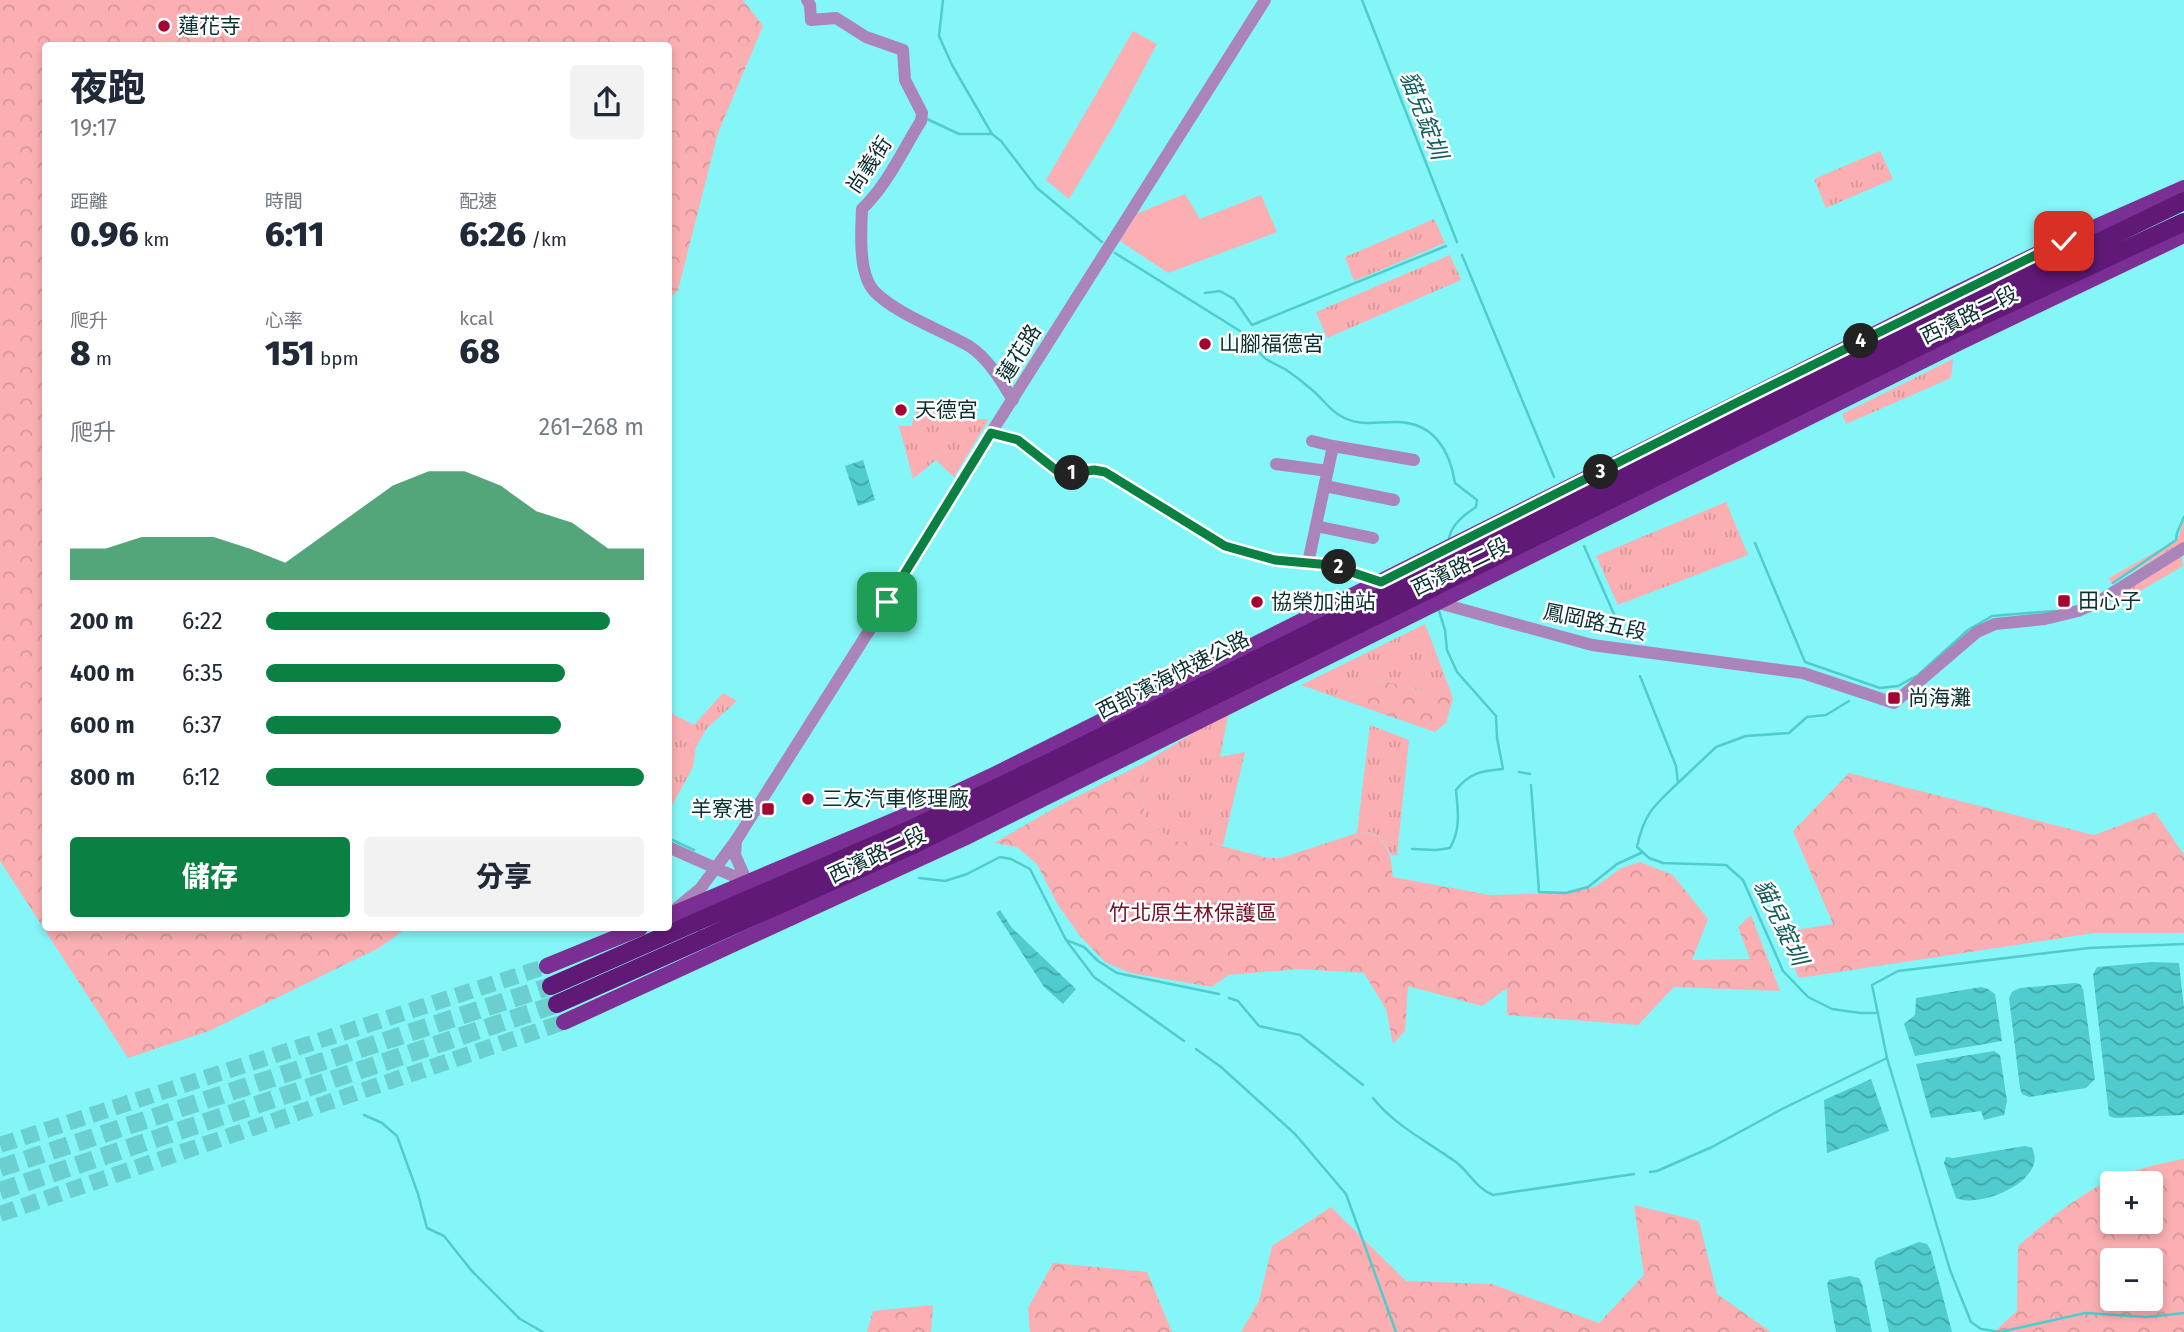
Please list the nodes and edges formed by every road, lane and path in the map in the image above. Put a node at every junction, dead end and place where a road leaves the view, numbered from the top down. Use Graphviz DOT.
graph roads {
  1 [pos="807,0"];
  2 [pos="1265,0"];
  3 [pos="2184,188"];
  4 [pos="2184,201"];
  5 [pos="2184,222"];
  6 [pos="2184,235"];
  7 [pos="1013,400"];
  8 [pos="991,433"];
  9 [pos="1312,441"];
  10 [pos="1333,446"];
  11 [pos="1414,460"];
  12 [pos="1276,464"];
  13 [pos="1328,471"];
  14 [pos="1325,486"];
  15 [pos="1394,500"];
  16 [pos="1316,526"];
  17 [pos="1373,538"];
  18 [pos="2184,548"];
  19 [pos="1308,563"];
  20 [pos="1390,585"];
  21 [pos="1416,596"];
  22 [pos="1436,602"];
  23 [pos="912,837"];
  24 [pos="737,839"];
  25 [pos="672,849"];
  26 [pos="715,868"];
  27 [pos="747,882"];
  28 [pos="672,912"];
  29 [pos="672,913"];
  30 [pos="770,928"];
  31 [pos="633,931"];
  32 [pos="700,931"];
  33 [pos="547,966"];
  34 [pos="551,986"];
  35 [pos="557,1004"];
  36 [pos="564,1022"];
  1 -- 7 [label="street, 尚義街"];
  2 -- 7 [label="street, 蓮花路"];
  3 -- 20 [label="main road, 西濱路二段"];
  4 -- 20 [label="highway, 西部濱海快速公路"];
  5 -- 21 [label="highway, 西部濱海快速公路"];
  6 -- 22 [label="main road, 西濱路二段"];
  7 -- 8 [label="street, 蓮花路"];
  8 -- 19 [label="street, 鳳岡路五段"];
  8 -- 24 [label="street, 蓮花路"];
  9 -- 10 [label="street"];
  10 -- 11 [label="street"];
  10 -- 13 [label="street"];
  12 -- 13 [label="street"];
  13 -- 14 [label="street"];
  14 -- 15 [label="street"];
  14 -- 16 [label="street"];
  16 -- 17 [label="street"];
  16 -- 19 [label="street"];
  18 -- 22 [label="street, 鳳岡路五段"];
  19 -- 20 [label="street, 鳳岡路五段"];
  20 -- 21 [label="street, 鳳岡路五段"];
  20 -- 23 [label="highway, 西部濱海快速公路"];
  20 -- 27 [label="main road, 西濱路二段"];
  21 -- 22 [label="street, 鳳岡路五段"];
  21 -- 23 [label="highway, 西部濱海快速公路"];
  22 -- 30 [label="main road, 西濱路二段"];
  23 -- 32 [label="highway, 西部濱海快速公路, bridge"];
  24 -- 26 [label="street, 蓮花路"];
  24 -- 27 [label="street"];
  25 -- 26 [label="street"];
  26 -- 27 [label="street"];
  26 -- 28 [label="street, 蓮花路"];
  27 -- 29 [label="main road, 西濱路二段"];
  27 -- 30 [label="street"];
  30 -- 36 [label="main road, 西濱路二段"];
  31 -- 33 [label="main road"];
  32 -- 34 [label="highway, 西部濱海快速公路"];
  32 -- 35 [label="highway, 西部濱海快速公路"];
}
